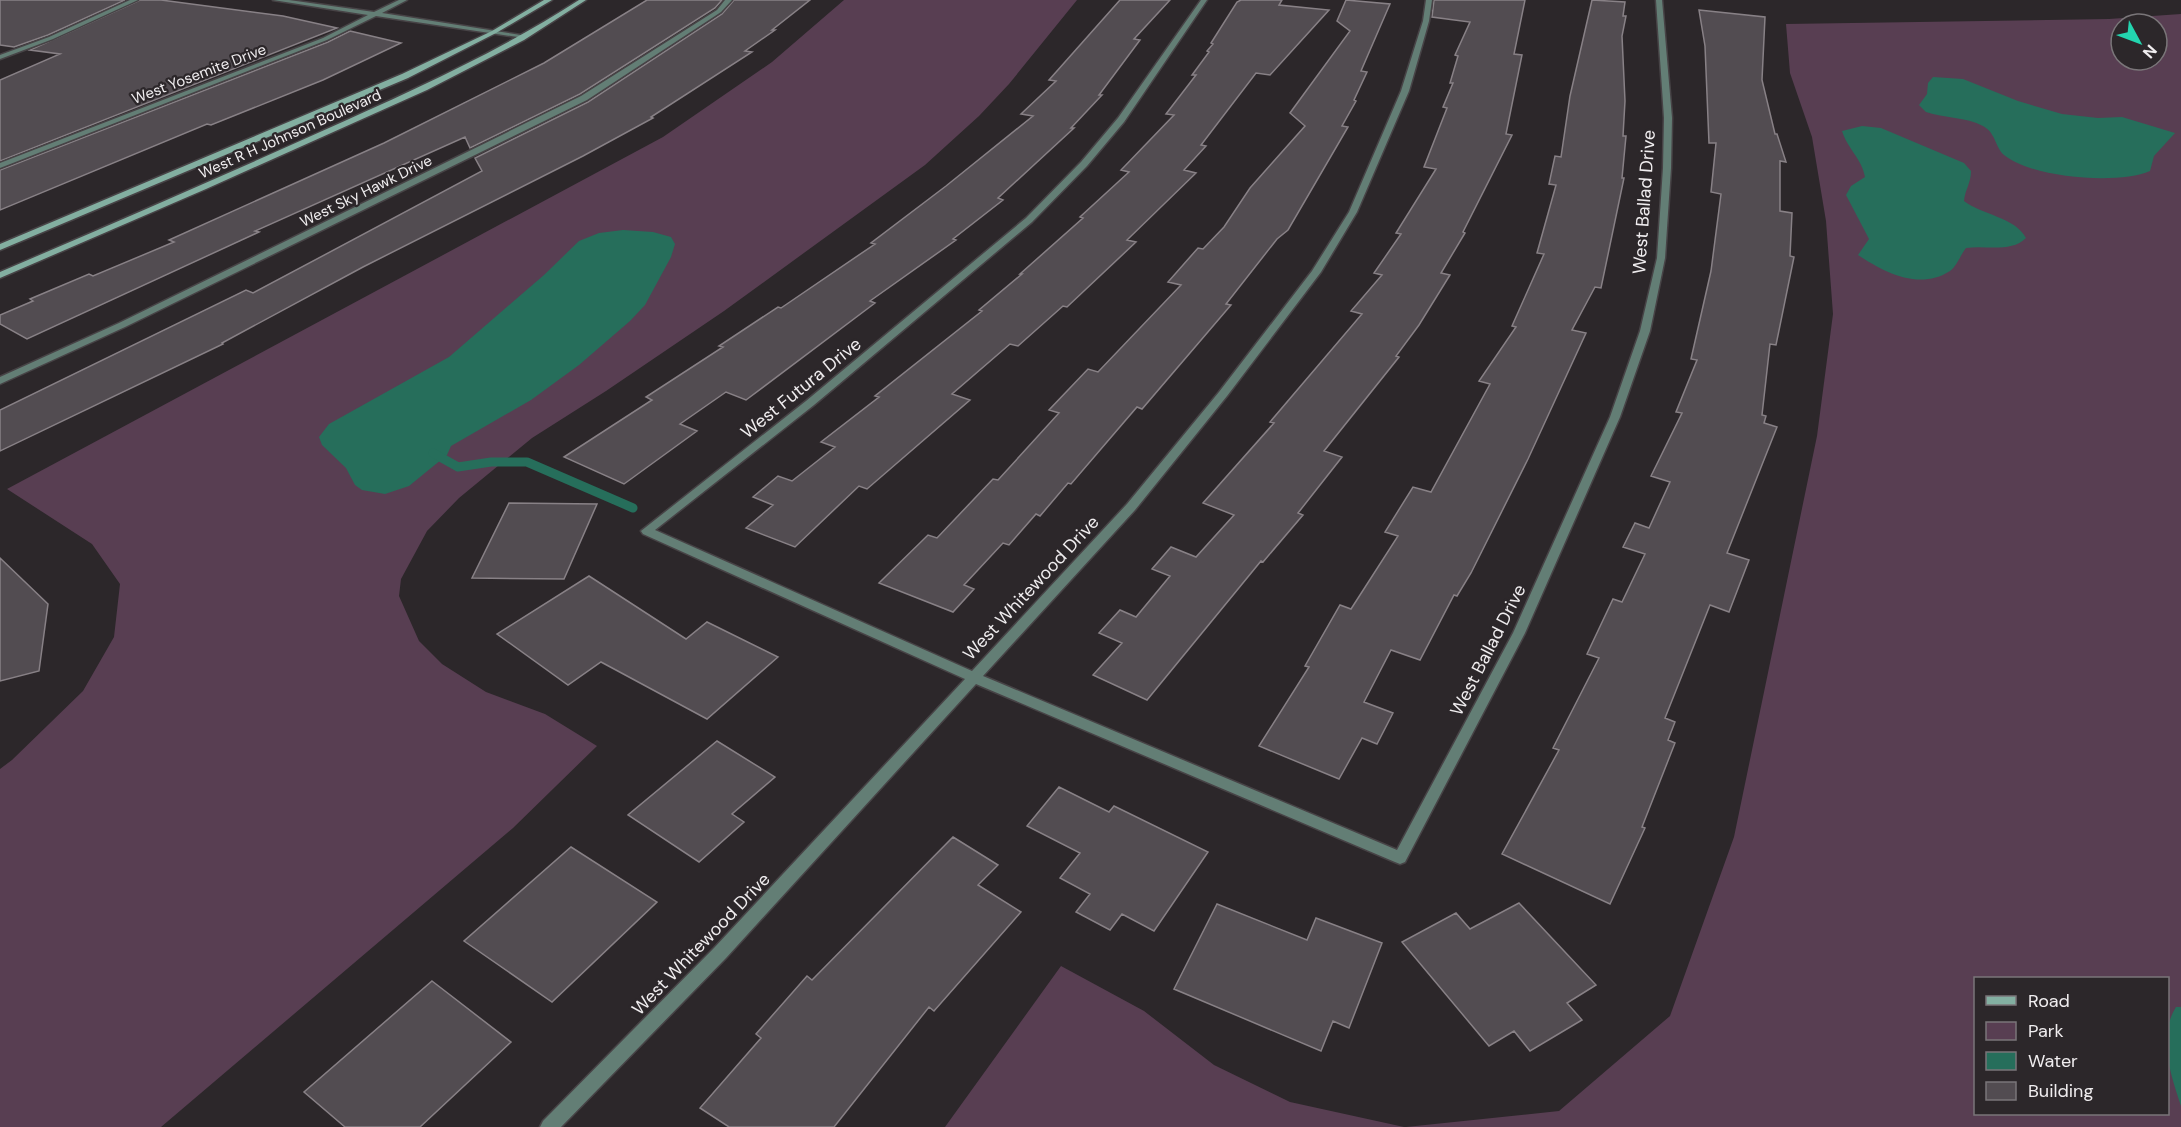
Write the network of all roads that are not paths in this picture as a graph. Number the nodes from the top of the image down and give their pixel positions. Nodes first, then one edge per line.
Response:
1 (135, 0) edge
2 (276, 0) edge
3 (404, 0) edge
4 (549, 0) edge
5 (583, 0) edge
6 (729, 0) edge
7 (1204, 0) edge
8 (1429, 0) edge
9 (1659, 0) edge
10 (377, 14) junction
11 (494, 32) junction
12 (524, 36) junction
13 (0, 57) edge
14 (0, 166) edge
15 (0, 247) edge
16 (0, 275) edge
17 (0, 381) edge
18 (972, 676) junction
19 (549, 1127) edge

1 - 13 street
2 - 10 street
3 - 10 street, West Yosemite Drive
4 - 11 main road, West R H Johnson Boulevard
5 - 12 main road, West R H Johnson Boulevard
6 - 17 street, West Sky Hawk Drive
7 - 18 street, West Futura Drive
8 - 18 street, West Whitewood Drive
9 - 18 street, West Ballad Drive
10 - 11 street
10 - 14 street, West Yosemite Drive
11 - 12 street
11 - 15 main road, West R H Johnson Boulevard
12 - 16 main road, West R H Johnson Boulevard
18 - 19 street, West Whitewood Drive

